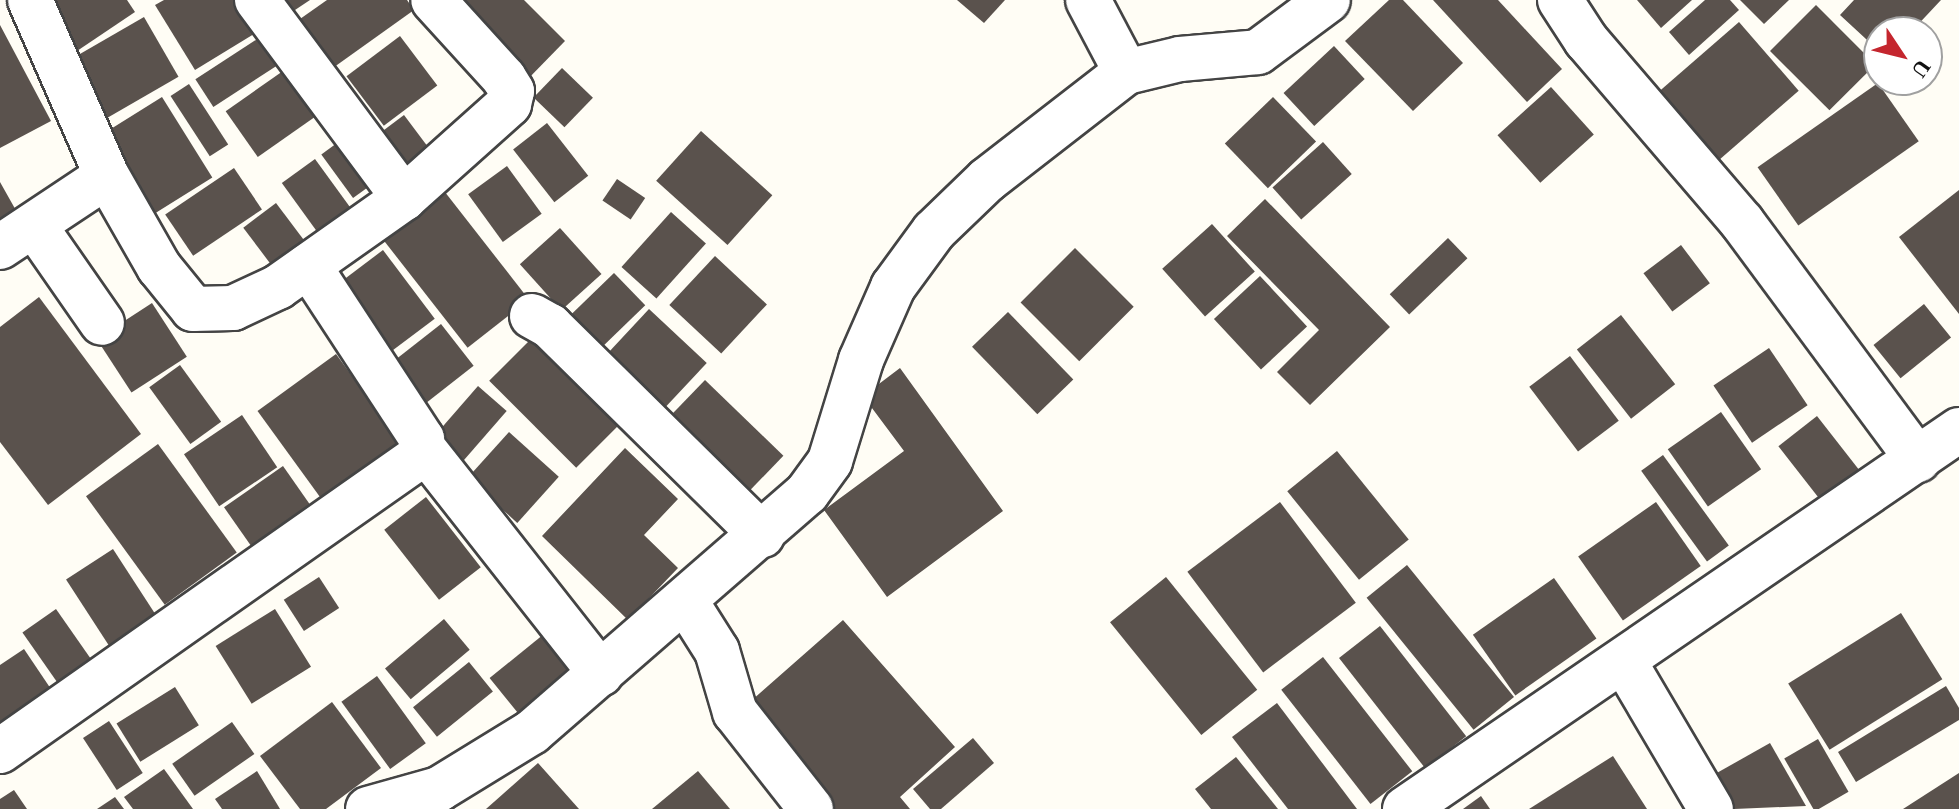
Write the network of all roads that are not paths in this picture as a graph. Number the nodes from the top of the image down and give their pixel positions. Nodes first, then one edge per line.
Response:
1 (30, 0) edge
2 (257, 0) edge
3 (433, 0) edge
4 (1088, 0) edge
5 (1328, 0) edge
6 (1560, 0) edge
7 (1126, 72) junction
8 (107, 176) junction
9 (404, 198) junction
10 (17, 236) edge
11 (309, 266) junction
12 (532, 316) dead end
13 (102, 323) dead end
14 (1959, 430) edge
15 (424, 449) junction
16 (1918, 460) junction
17 (762, 535) junction
18 (686, 602) junction
19 (1625, 663) junction
20 (601, 674) junction
21 (0, 751) edge
22 (368, 809) edge
23 (811, 809) edge
24 (1405, 809) edge
25 (1711, 809) edge

1 - 8 street
2 - 9 street
3 - 9 street
4 - 7 street
5 - 7 street
6 - 16 street
7 - 17 street
8 - 10 street
8 - 11 street
9 - 11 street
10 - 13 street
11 - 15 street
12 - 17 street
14 - 16 street
15 - 20 street
15 - 21 street
16 - 19 street
17 - 18 street
18 - 20 street
18 - 23 street
19 - 24 street
19 - 25 street
20 - 22 street

